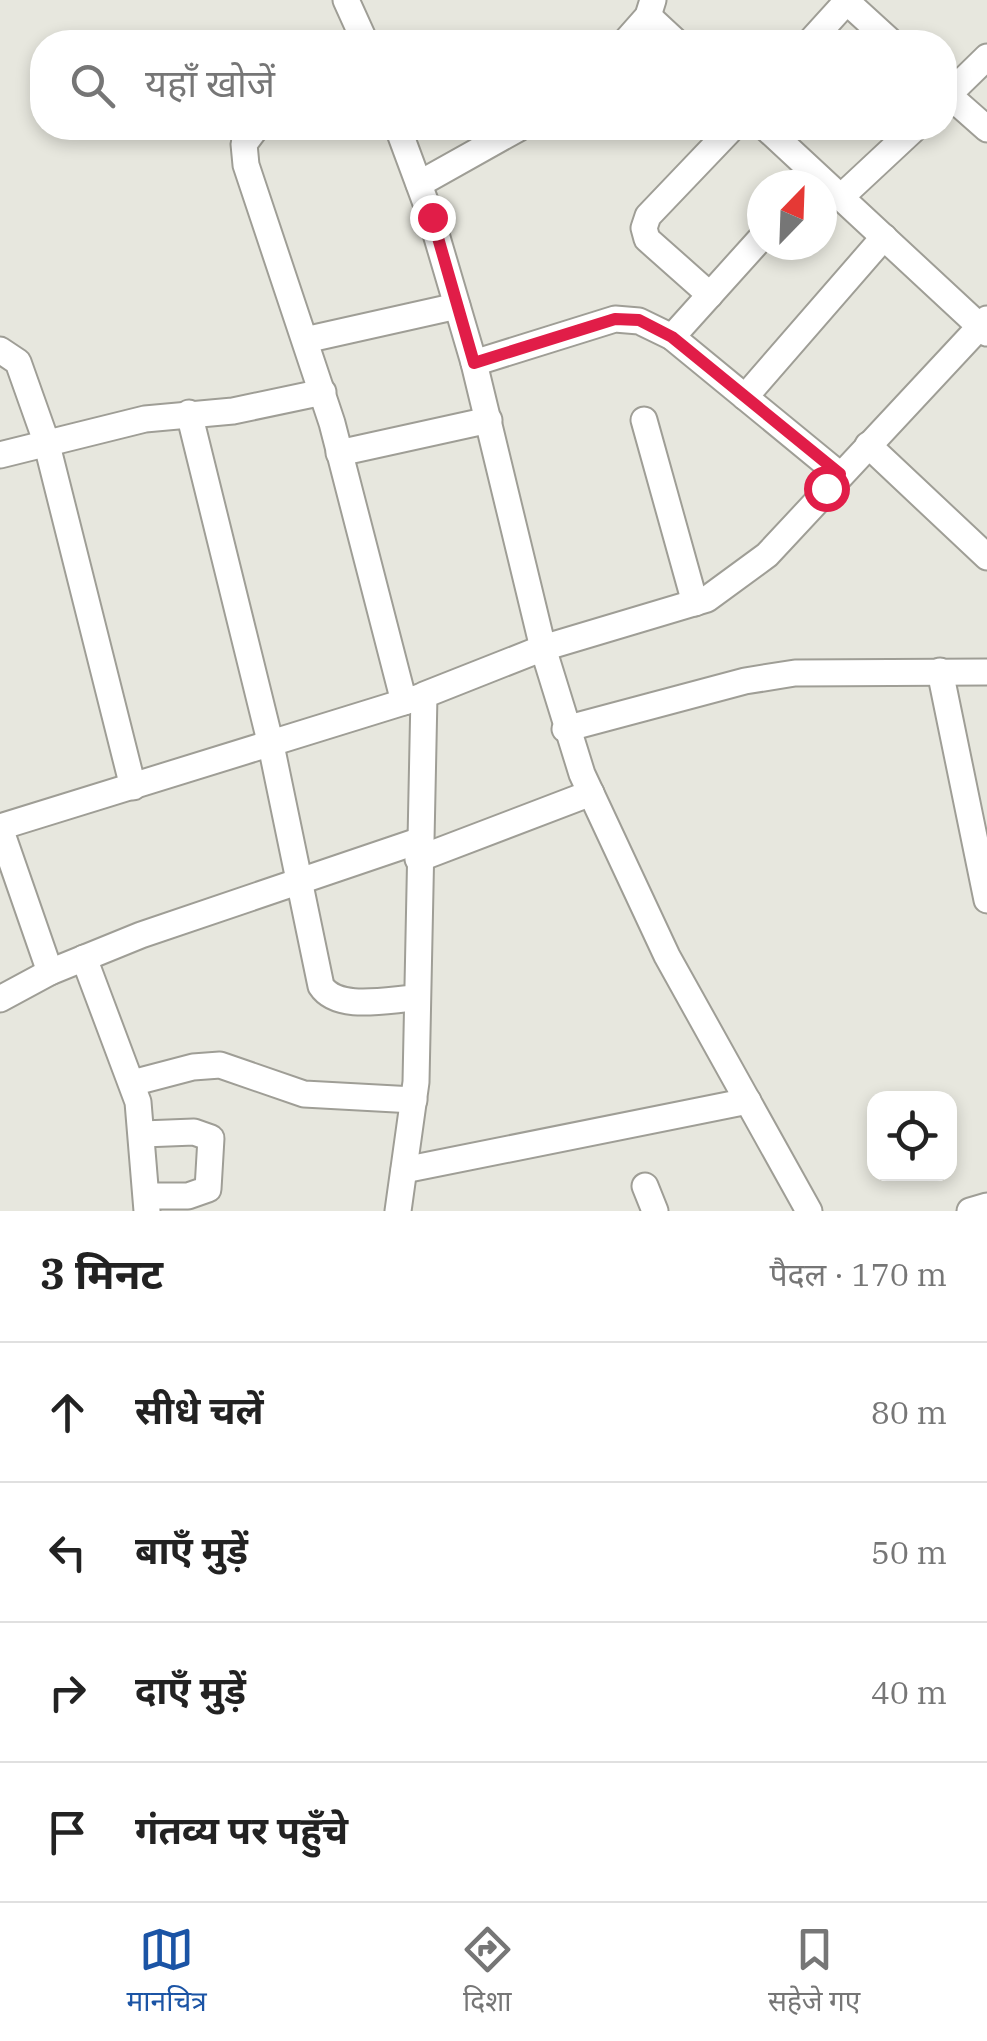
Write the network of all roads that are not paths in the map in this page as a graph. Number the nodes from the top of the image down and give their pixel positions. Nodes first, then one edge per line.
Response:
1 (346, 0) edge
2 (847, 0) edge
3 (651, 8) edge
4 (360, 30) edge
5 (634, 30) edge
6 (667, 30) edge
7 (821, 30) edge
8 (879, 30) edge
9 (987, 58) edge
10 (957, 85) edge
11 (957, 104) edge
12 (987, 129) edge
13 (247, 140) edge
14 (402, 140) edge
15 (498, 140) edge
16 (721, 140) edge
17 (777, 140) edge
18 (901, 140) edge
19 (804, 170) edge
20 (419, 184) junction
21 (837, 195) edge
22 (841, 197) junction
23 (884, 237) junction
24 (747, 254) edge
25 (710, 295) junction
26 (458, 306) junction
27 (985, 326) edge
28 (672, 337) junction
29 (305, 340) junction
30 (0, 350) edge
31 (474, 363) junction
32 (323, 392) junction
33 (745, 397) junction
34 (189, 413) junction
35 (489, 420) junction
36 (644, 420) dead end
37 (46, 442) junction
38 (868, 444) junction
39 (339, 452) junction
40 (0, 455) edge
41 (840, 474) junction
42 (987, 556) edge
43 (695, 603) junction
44 (543, 648) junction
45 (940, 671) junction
46 (987, 672) edge
47 (414, 698) junction
48 (565, 729) junction
49 (271, 745) junction
50 (133, 787) junction
51 (591, 793) junction
52 (0, 828) edge
53 (418, 850) junction
54 (301, 878) junction
55 (987, 900) edge
56 (84, 958) junction
57 (50, 972) junction
58 (417, 998) junction
59 (0, 999) edge
60 (132, 1084) junction
61 (414, 1100) junction
62 (748, 1100) junction
63 (143, 1134) junction
64 (404, 1170) junction
65 (646, 1186) dead end
66 (147, 1203) edge
67 (987, 1206) edge
68 (806, 1210) edge
69 (398, 1211) edge
70 (655, 1211) edge
71 (970, 1211) edge

1 - 4 street
2 - 7 street
2 - 8 street
3 - 5 street
3 - 6 street
9 - 10 street
11 - 12 street
13 - 29 street
14 - 20 street
15 - 20 street
16 - 25 street
17 - 19 street
18 - 22 street
20 - 26 street
21 - 22 street
22 - 23 street
23 - 27 street
23 - 33 street
24 - 25 street
25 - 28 street
26 - 29 street
26 - 31 street
27 - 38 street
28 - 31 street
28 - 33 street
29 - 32 street
30 - 37 street
31 - 35 street
32 - 34 street
32 - 39 street
33 - 41 street
34 - 37 street
34 - 49 street
35 - 39 street
35 - 44 street
36 - 43 street
37 - 40 street
37 - 50 street
38 - 41 street
38 - 42 street
39 - 47 street
41 - 43 street
43 - 44 street
44 - 47 street
44 - 48 street
45 - 46 street
45 - 48 street
45 - 55 street
47 - 49 street
47 - 53 street
48 - 51 street
49 - 50 street
49 - 54 street
50 - 52 street
51 - 53 street
51 - 62 street
52 - 57 street
53 - 54 street
53 - 58 street
54 - 56 street
54 - 58 street
56 - 57 street
56 - 60 street
57 - 59 street
58 - 61 street
60 - 61 street
60 - 63 street
61 - 64 street
62 - 64 street
62 - 68 street
63 - 66 street
63 - 66 street
64 - 69 street
65 - 70 street
67 - 71 street

